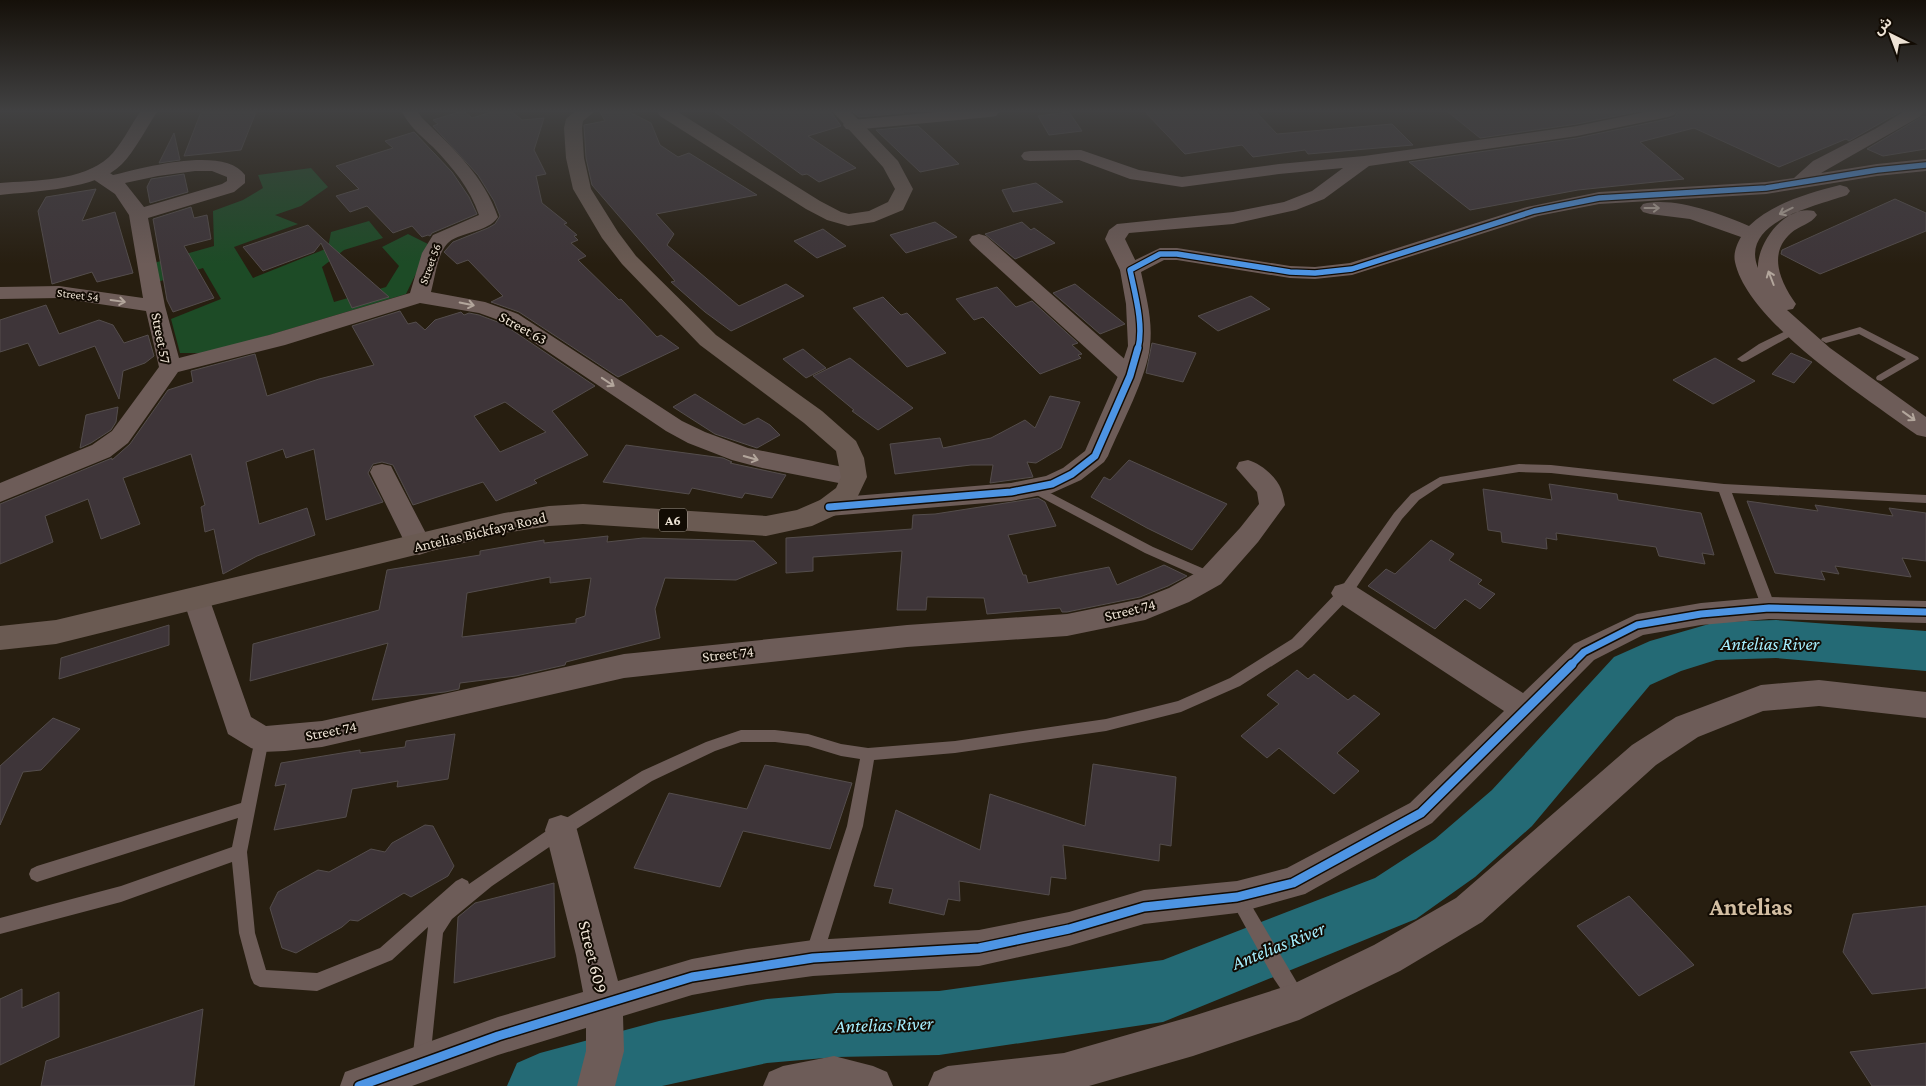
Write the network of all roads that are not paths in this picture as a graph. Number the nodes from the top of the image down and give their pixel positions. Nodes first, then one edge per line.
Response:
1 (114, 163) edge
2 (457, 163) edge
3 (577, 163) edge
4 (746, 163) edge
5 (890, 163) edge
6 (1102, 163) edge
7 (1346, 163) edge
8 (1362, 163) edge
9 (1824, 163) edge
10 (1916, 167) edge
11 (104, 177) junction
12 (1798, 184) junction
13 (0, 189) edge
14 (1825, 197) junction
15 (1534, 212) junction
16 (138, 215) junction
17 (1752, 234) junction
18 (979, 240) dead end
19 (1130, 270) junction
20 (0, 293) edge
21 (419, 297) junction
22 (155, 306) junction
23 (1794, 330) junction
24 (1826, 340) junction
25 (1742, 359) dead end
26 (170, 367) junction
27 (1130, 376) junction
28 (1881, 378) junction
29 (1926, 410) edge
30 (1926, 429) edge
31 (1248, 468) dead end
32 (382, 472) dead end
33 (854, 477) junction
34 (1724, 488) junction
35 (1035, 489) junction
36 (0, 492) edge
37 (1926, 499) edge
38 (829, 507) junction
39 (419, 545) junction
40 (1211, 577) junction
41 (1346, 593) junction
42 (197, 600) junction
43 (1926, 612) edge
44 (1772, 615) junction
45 (0, 638) edge
46 (1926, 705) edge
47 (1526, 710) junction
48 (262, 739) junction
49 (868, 754) junction
50 (248, 808) junction
51 (562, 830) junction
52 (239, 852) junction
53 (37, 874) dead end
54 (462, 886) dead end
55 (1241, 904) junction
56 (0, 926) edge
57 (813, 958) junction
58 (1290, 987) junction
59 (604, 1003) junction
60 (421, 1064) junction
61 (359, 1086) edge
62 (596, 1086) edge
63 (783, 1086) edge
64 (873, 1086) edge
65 (948, 1086) edge

1 - 11 street
2 - 21 street, Street 56
3 - 33 highway
4 - 5 highway
6 - 7 street
8 - 19 street
9 - 12 street
10 - 12 street
10 - 14 street
11 - 13 street
11 - 16 street, Street 57
11 - 16 street
12 - 15 street
14 -> 17 street
24 -> 14 street
15 -> 17 street
15 - 19 street
16 - 22 street, Street 57
17 - 23 street
18 - 27 street
19 - 27 street
20 -> 22 street, Street 54
21 - 26 street, Street 63
21 -> 33 street, Street 63
22 - 26 street, Street 57
23 - 25 lane
23 -> 30 street
24 - 28 street
24 - 28 lane
26 - 36 street, Street 57
27 - 35 street
28 - 29 street
31 - 40 street, Street 74
32 - 39 street
33 - 38 highway, Antelias Bickfaya Road / A6
34 - 37 lane
34 - 41 lane
34 - 44 lane
35 - 38 street
35 - 40 lane
38 - 39 highway, Antelias Bickfaya Road / A6
39 - 42 highway, Antelias Bickfaya Road / A6
40 - 48 street, Street 74
41 - 47 street
41 - 49 lane
42 - 45 highway, Antelias Bickfaya Road / A6
42 - 48 street
43 - 44 street
44 - 47 street
46 - 58 street
47 - 55 street
48 - 50 lane
49 - 51 lane
49 - 57 lane
50 - 52 lane
50 - 53 lane
51 - 59 street, Street 609
51 - 60 lane
52 - 54 lane
52 - 56 lane
55 - 57 street
55 - 58 lane
57 - 59 street
58 - 65 street
59 - 60 street
59 - 62 street, Street 609
60 - 61 street
63 - 64 street

